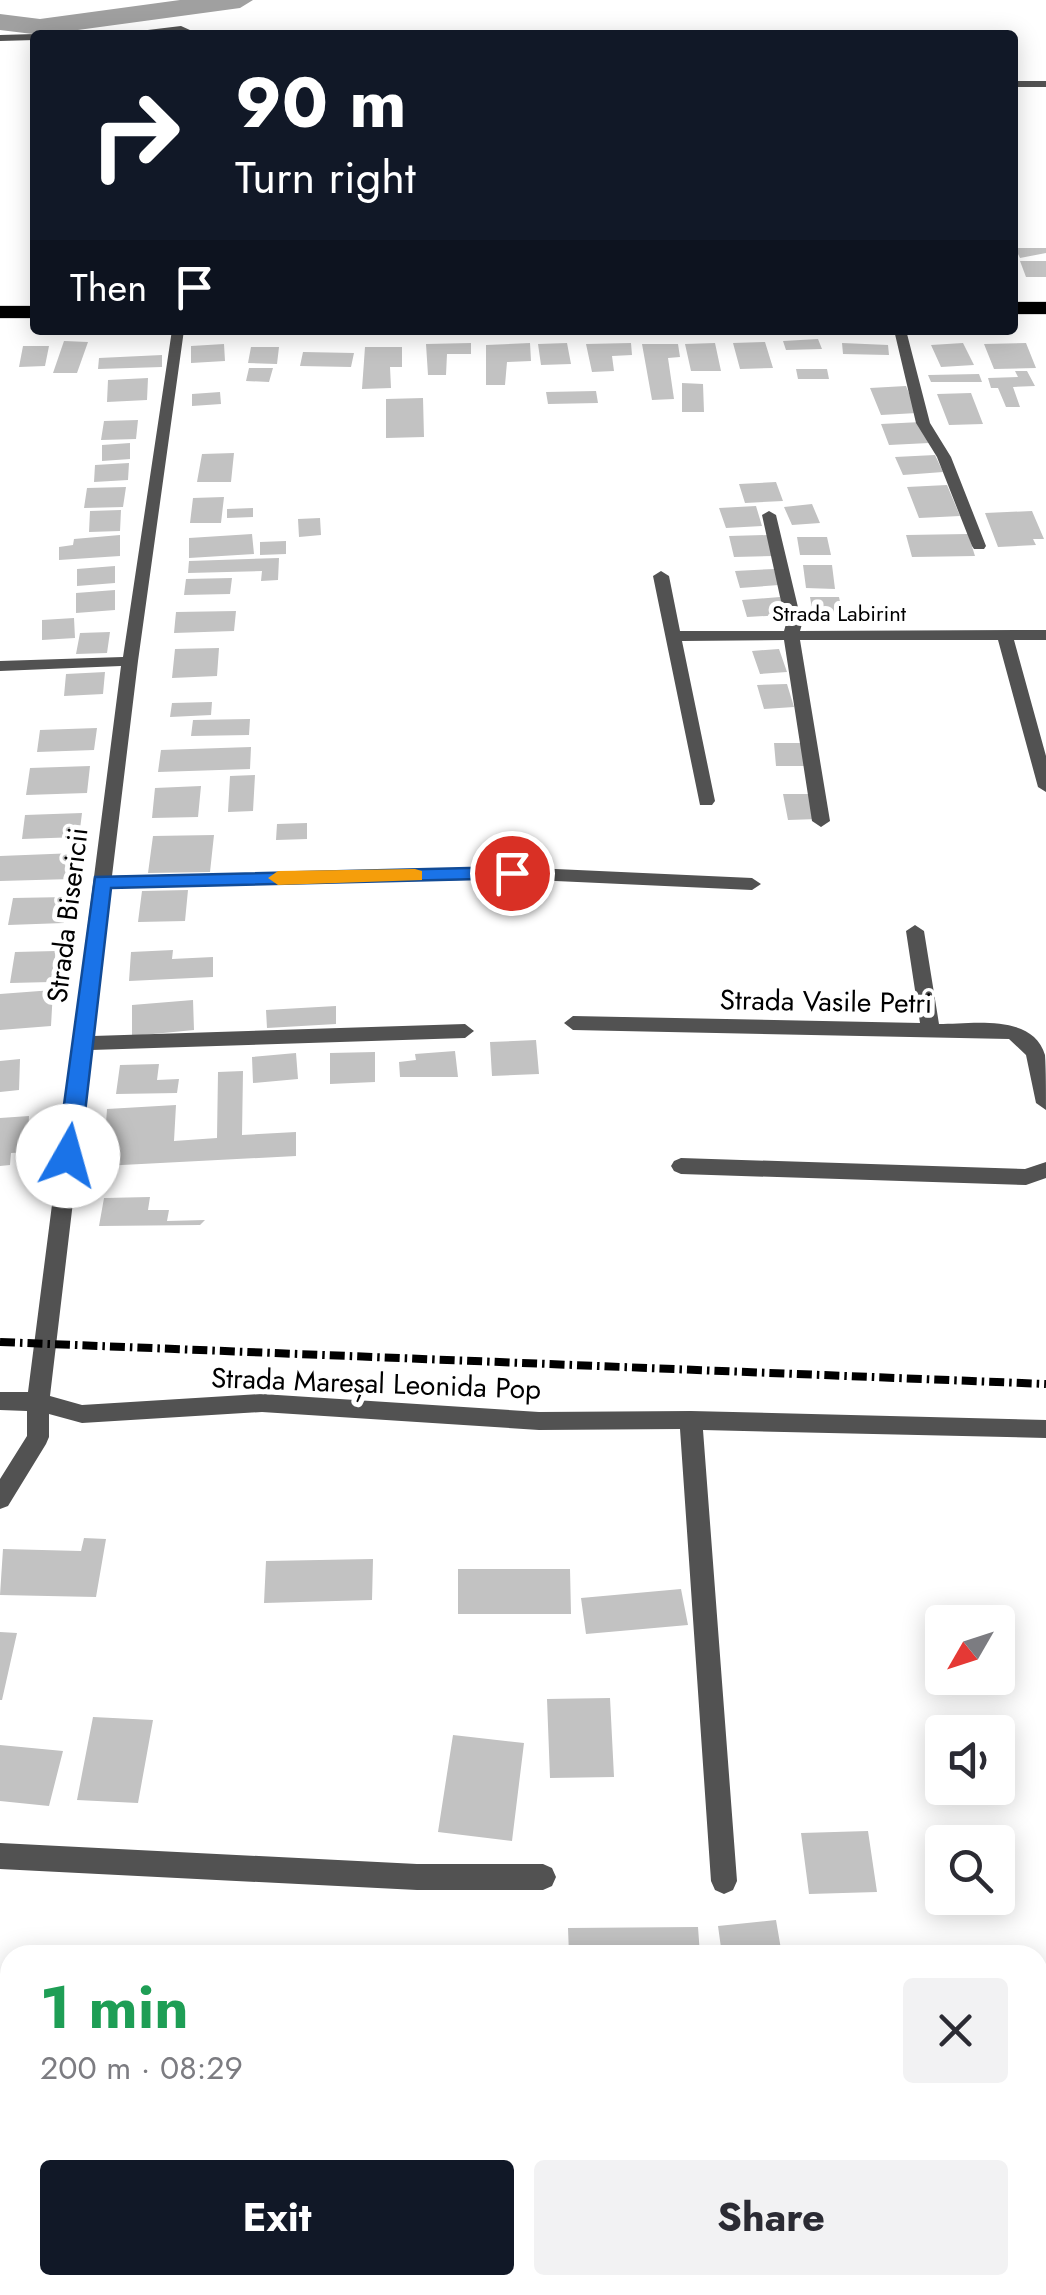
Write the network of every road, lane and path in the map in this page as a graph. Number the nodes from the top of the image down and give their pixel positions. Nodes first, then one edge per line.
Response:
1 (30, 37) edge
2 (0, 38) edge
3 (1018, 84) edge
4 (1046, 84) edge
5 (1018, 308) edge
6 (1046, 308) edge
7 (0, 312) edge
8 (30, 312) edge
9 (177, 335) edge
10 (901, 335) edge
11 (770, 515) dead end
12 (980, 546) dead end
13 (661, 576) dead end
14 (1004, 634) junction
15 (1046, 635) edge
16 (674, 636) junction
17 (791, 636) junction
18 (130, 661) junction
19 (0, 666) edge
20 (1046, 787) edge
21 (706, 800) dead end
22 (821, 821) dead end
23 (102, 882) junction
24 (752, 884) dead end
25 (914, 931) dead end
26 (573, 1023) dead end
27 (930, 1030) junction
28 (465, 1031) dead end
29 (82, 1043) junction
30 (1045, 1091) edge
31 (680, 1166) dead end
32 (1046, 1170) edge
33 (0, 1401) edge
34 (38, 1402) junction
35 (691, 1420) junction
36 (1046, 1429) edge
37 (0, 1499) edge
38 (0, 1856) edge
39 (543, 1877) dead end
40 (724, 1881) dead end

1 - 2 street
3 - 4 street
5 - 6 highway
7 - 8 highway
9 - 18 street, Strada Bisericii
10 - 12 street
11 - 17 street
13 - 16 street
14 - 15 street, Strada Labirint
14 - 17 street, Strada Labirint
14 - 20 street
16 - 17 street, Strada Labirint
16 - 21 street
17 - 22 street
18 - 19 street
18 - 23 street, Strada Bisericii
23 - 24 street
23 - 29 street, Strada Bisericii
25 - 27 street
26 - 27 street, Strada Vasile Petri
27 - 30 street, Strada Vasile Petri
28 - 29 street
29 - 34 street, Strada Bisericii
31 - 32 street
33 - 34 street, Strada Mareșal Leonida Pop
34 - 35 street, Strada Mareșal Leonida Pop
34 - 37 street, Strada Bisericii
35 - 36 street, Strada Mareșal Leonida Pop
35 - 40 street
38 - 39 street

